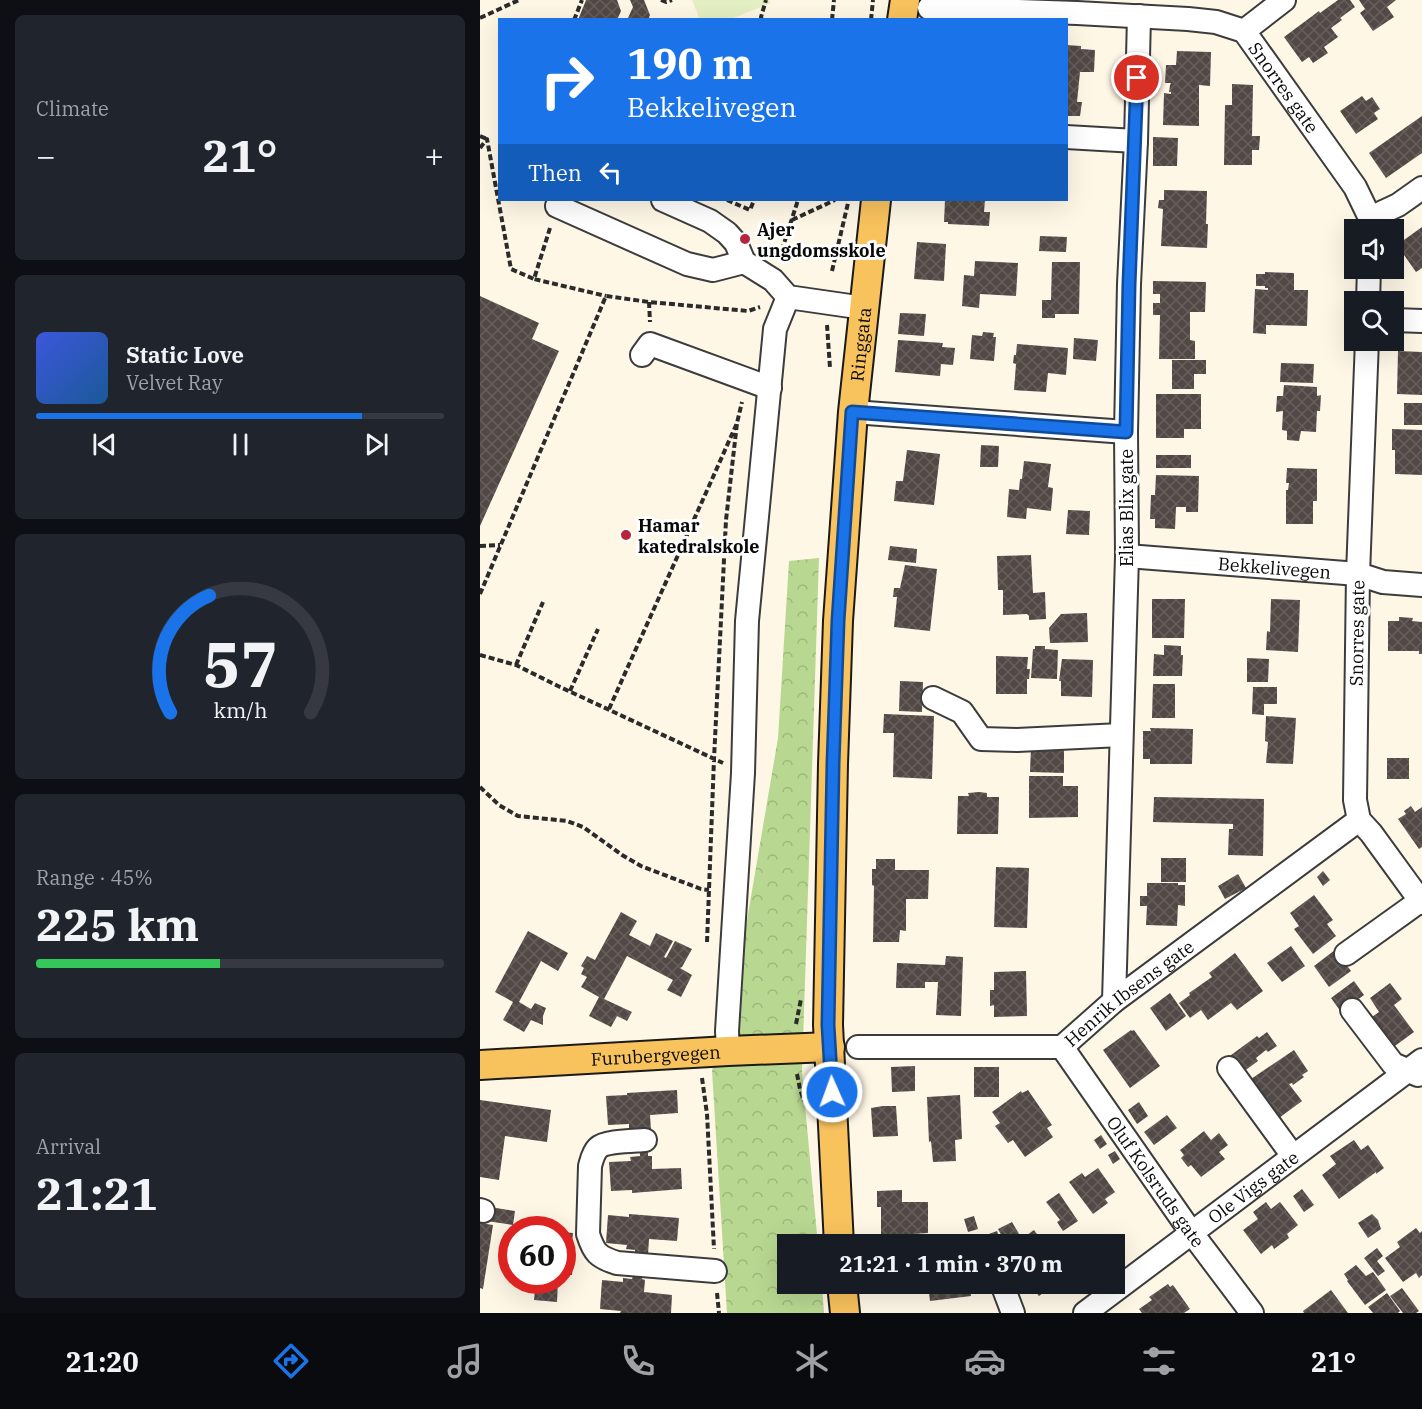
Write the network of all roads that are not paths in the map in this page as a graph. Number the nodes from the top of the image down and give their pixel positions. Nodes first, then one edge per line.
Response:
1 (1284, 0) edge
2 (917, 4) edge
3 (1077, 7) edge
4 (1139, 16) junction
5 (904, 18) edge
6 (1244, 31) junction
7 (1068, 137) edge
8 (1136, 141) junction
9 (1422, 188) edge
10 (665, 201) edge
11 (876, 201) edge
12 (557, 207) road end
13 (1368, 219) edge
14 (1377, 219) edge
15 (744, 262) junction
16 (788, 297) junction
17 (864, 308) junction
18 (1404, 320) edge
19 (1422, 321) edge
20 (1367, 351) edge
21 (642, 355) dead end
22 (770, 388) junction
23 (852, 412) junction
24 (1126, 432) junction
25 (1127, 556) junction
26 (1358, 574) junction
27 (1422, 585) edge
28 (933, 698) dead end
29 (1121, 735) junction
30 (1359, 820) junction
31 (1421, 902) edge
32 (1346, 954) dead end
33 (1114, 1001) junction
34 (1352, 1010) dead end
35 (844, 1047) junction
36 (1062, 1047) junction
37 (715, 1052) junction
38 (480, 1065) edge
39 (1229, 1068) dead end
40 (1417, 1069) edge
41 (645, 1140) dead end
42 (1293, 1156) junction
43 (1191, 1232) junction
44 (838, 1234) edge
45 (715, 1271) road end
46 (843, 1294) edge
47 (1006, 1294) edge
48 (844, 1313) edge
49 (1013, 1313) edge
50 (1084, 1313) edge
51 (1252, 1313) edge

1 - 6 street
2 - 3 street, Snorres gate
2 - 5 main road
3 - 4 street, Snorres gate
4 - 6 street, Snorres gate
4 - 8 street, Elias Blix gate
6 - 13 street, Snorres gate
7 - 8 street
8 - 24 street, Elias Blix gate
9 - 14 street
10 - 15 street
11 - 17 main road, Ringgata
12 - 15 street
15 - 16 street
16 - 17 street
16 - 22 street
17 - 23 main road, Ringgata
18 - 19 street
20 - 26 street, Snorres gate
21 - 22 street
22 - 37 street
23 - 24 street
23 - 35 main road, Ringgata
24 - 25 street, Elias Blix gate
25 - 26 street, Bekkelivegen
25 - 29 street, Elias Blix gate
26 - 27 street, Bekkelivegen
26 - 30 street, Snorres gate
28 - 29 street
29 - 33 street, Elias Blix gate
30 - 31 street
30 - 33 street, Henrik Ibsens gate
31 - 32 street
33 - 36 street, Henrik Ibsens gate
34 - 40 street
35 - 36 street, Henrik Ibsens gate
35 - 37 main road, Furubergvegen
35 - 44 main road, Ringgata
36 - 43 street, Oluf Kolsruds gate
37 - 38 main road, Furubergvegen
39 - 42 street
40 - 42 street, Ole Vigs gate
41 - 45 street
42 - 43 street, Ole Vigs gate
43 - 50 street, Ole Vigs gate
43 - 51 street, Oluf Kolsruds gate
46 - 48 main road
47 - 49 street

